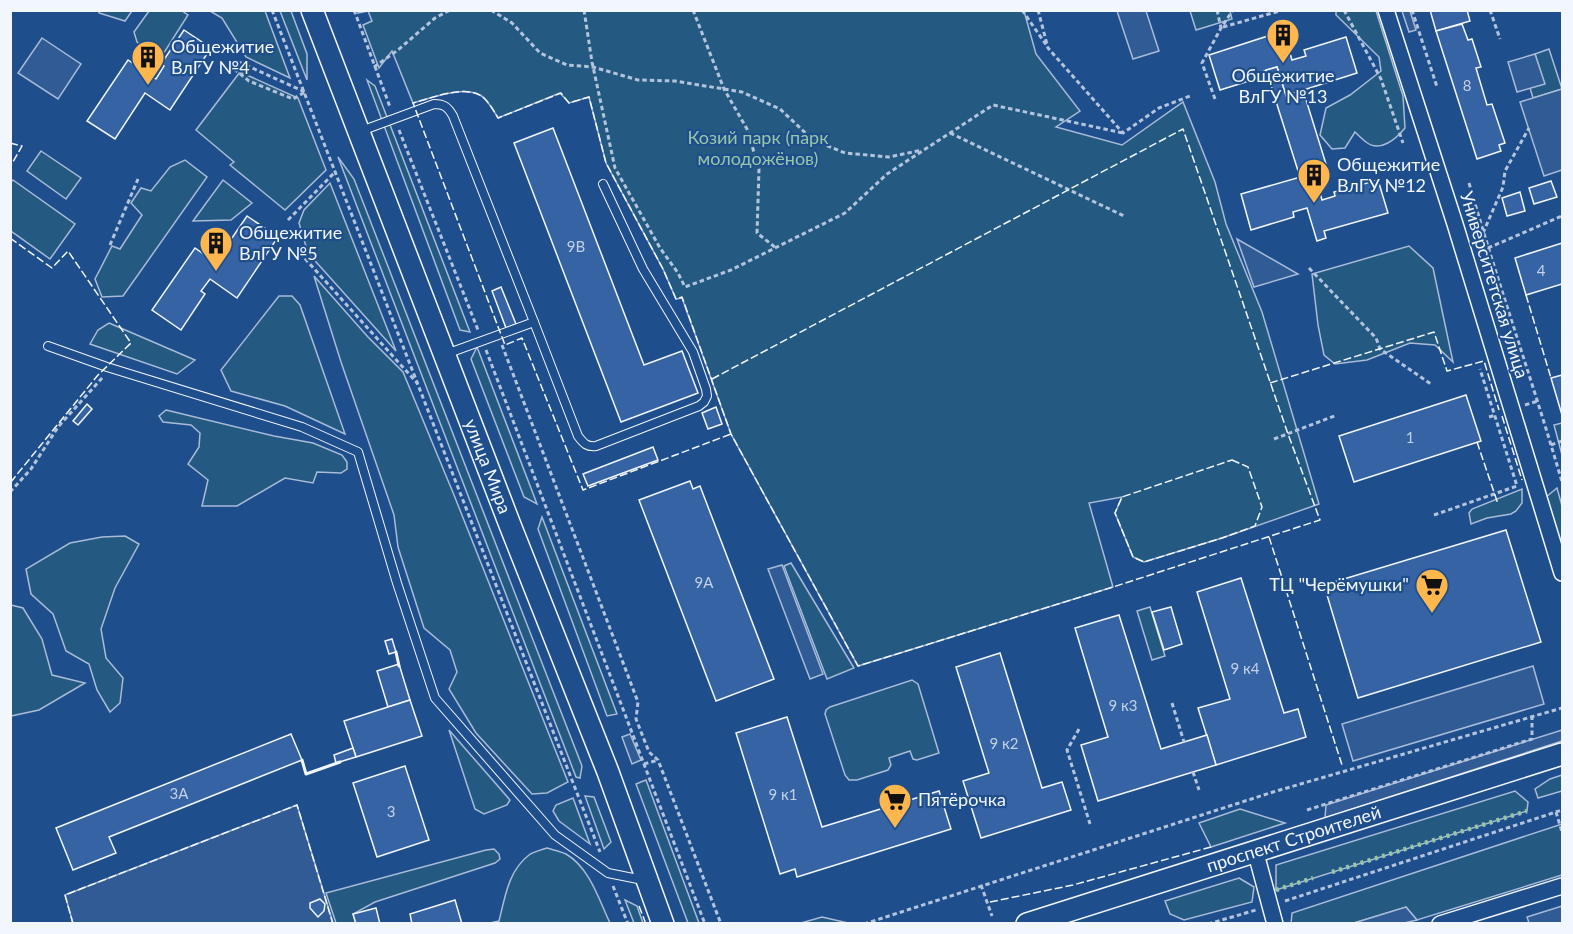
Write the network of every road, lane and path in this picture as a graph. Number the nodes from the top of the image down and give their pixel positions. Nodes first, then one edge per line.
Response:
1 (272, 10) edge
2 (312, 10) edge
3 (354, 10) edge
4 (450, 10) edge
5 (491, 10) edge
6 (584, 10) edge
7 (693, 10) edge
8 (1022, 10) edge
9 (1038, 10) edge
10 (1217, 10) edge
11 (1233, 10) edge
12 (1283, 10) edge
13 (1344, 10) edge
14 (1386, 10) edge
15 (1412, 10) edge
16 (1490, 10) edge
17 (1221, 28) junction
18 (1500, 39) dead end
19 (1048, 48) junction
20 (239, 62) dead end
21 (374, 67) junction
22 (593, 67) junction
23 (234, 69) dead end
24 (1437, 87) dead end
25 (724, 89) junction
26 (305, 92) junction
27 (1190, 96) dead end
28 (1215, 99) dead end
29 (395, 118) junction
30 (1529, 128) dead end
31 (359, 132) junction
32 (950, 133) junction
33 (1123, 133) junction
34 (1403, 143) dead end
35 (925, 150) junction
36 (336, 171) junction
37 (138, 179) dead end
38 (1469, 183) dead end
39 (603, 184) dead end
40 (1124, 216) dead end
41 (1563, 216) edge
42 (288, 220) dead end
43 (1483, 233) junction
44 (110, 246) dead end
45 (776, 248) junction
46 (1488, 248) junction
47 (300, 253) dead end
48 (1309, 268) dead end
49 (534, 322) junction
50 (498, 335) junction
51 (483, 340) junction
52 (48, 346) dead end
53 (445, 354) junction
54 (111, 368) junction
55 (1480, 369) dead end
56 (1431, 384) dead end
57 (419, 386) junction
58 (1337, 415) dead end
59 (1274, 439) dead end
60 (1563, 441) edge
61 (1551, 445) junction
62 (1563, 482) edge
63 (10, 492) edge
64 (1434, 516) dead end
65 (1563, 573) edge
66 (1172, 703) dead end
67 (1563, 708) edge
68 (1532, 717) junction
69 (1079, 729) dead end
70 (1184, 742) dead end
71 (1563, 754) edge
72 (658, 760) junction
73 (644, 764) junction
74 (1193, 772) dead end
75 (1199, 790) dead end
76 (1307, 810) dead end
77 (1563, 810) edge
78 (1556, 812) junction
79 (1090, 824) dead end
80 (1563, 832) edge
81 (1255, 850) junction
82 (608, 873) junction
83 (648, 881) junction
84 (981, 885) junction
85 (1563, 886) edge
86 (1270, 906) junction
87 (992, 916) dead end
88 (628, 924) edge
89 (663, 924) edge
90 (705, 924) edge
91 (721, 924) edge
92 (864, 924) edge
93 (1027, 924) edge
94 (1208, 924) edge
95 (1275, 924) edge
96 (1440, 924) edge

1 - 26 path
2 - 31 main road, улица Мира
3 - 21 path
4 - 21 path
5 - 22 path
6 - 22 path
7 - 25 path
8 - 19 path
9 - 19 path
10 - 17 path
11 - 17 path
12 - 17 path
13 - 34 path
14 - 65 street, Университетская улица
15 - 24 path
16 - 18 path
17 - 28 path
19 - 33 path
20 - 26 path
21 - 29 path
22 - 25 path
22 - 45 path
23 - 26 path
25 - 35 path
25 - 45 path
26 - 36 path
27 - 33 path
29 - 31 lane
29 - 49 lane
29 - 51 path
30 - 43 path
31 - 53 main road, улица Мира
32 - 33 path
32 - 35 path
32 - 40 path
35 - 45 path
36 - 42 path
36 - 57 path
37 - 44 path
38 - 43 path
39 - 49 lane
41 - 46 path
43 - 46 path
46 - 61 path
47 - 57 path
48 - 56 path
49 - 50 lane
50 - 51 lane
50 - 72 path
51 - 53 lane
51 - 73 path
52 - 54 lane
53 - 83 main road, улица Мира
54 - 63 path
54 - 82 lane
55 - 64 path
57 - 82 path
58 - 59 path
60 - 61 path
61 - 62 path
66 - 70 path
67 - 68 path
68 - 76 path
68 - 84 path
69 - 79 path
71 - 81 main road, проспект Строителей
72 - 73 path
72 - 91 path
73 - 90 path
74 - 75 path
77 - 78 path
78 - 80 path
78 - 86 path
81 - 86 street
81 - 93 main road, проспект Строителей
82 - 83 lane
82 - 88 path
83 - 89 main road, улица Мира
84 - 87 path
84 - 92 path
85 - 96 street
86 - 94 path
86 - 95 street

